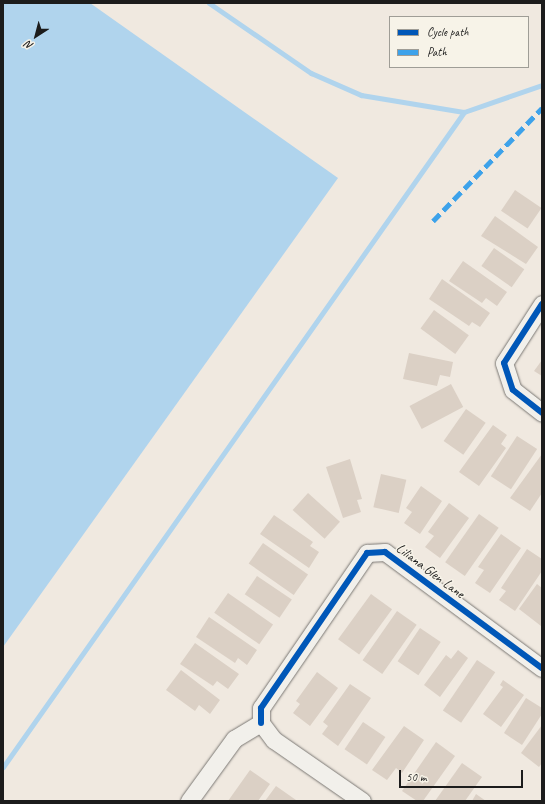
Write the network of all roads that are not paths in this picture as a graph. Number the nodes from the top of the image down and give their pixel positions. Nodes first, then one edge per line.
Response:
1 (542, 304) edge
2 (542, 413) edge
3 (542, 668) edge
4 (261, 723) junction
5 (189, 801) edge
6 (362, 801) edge

1 - 2 street
3 - 4 street, Liliana Glen Lane
4 - 5 street
4 - 6 street

